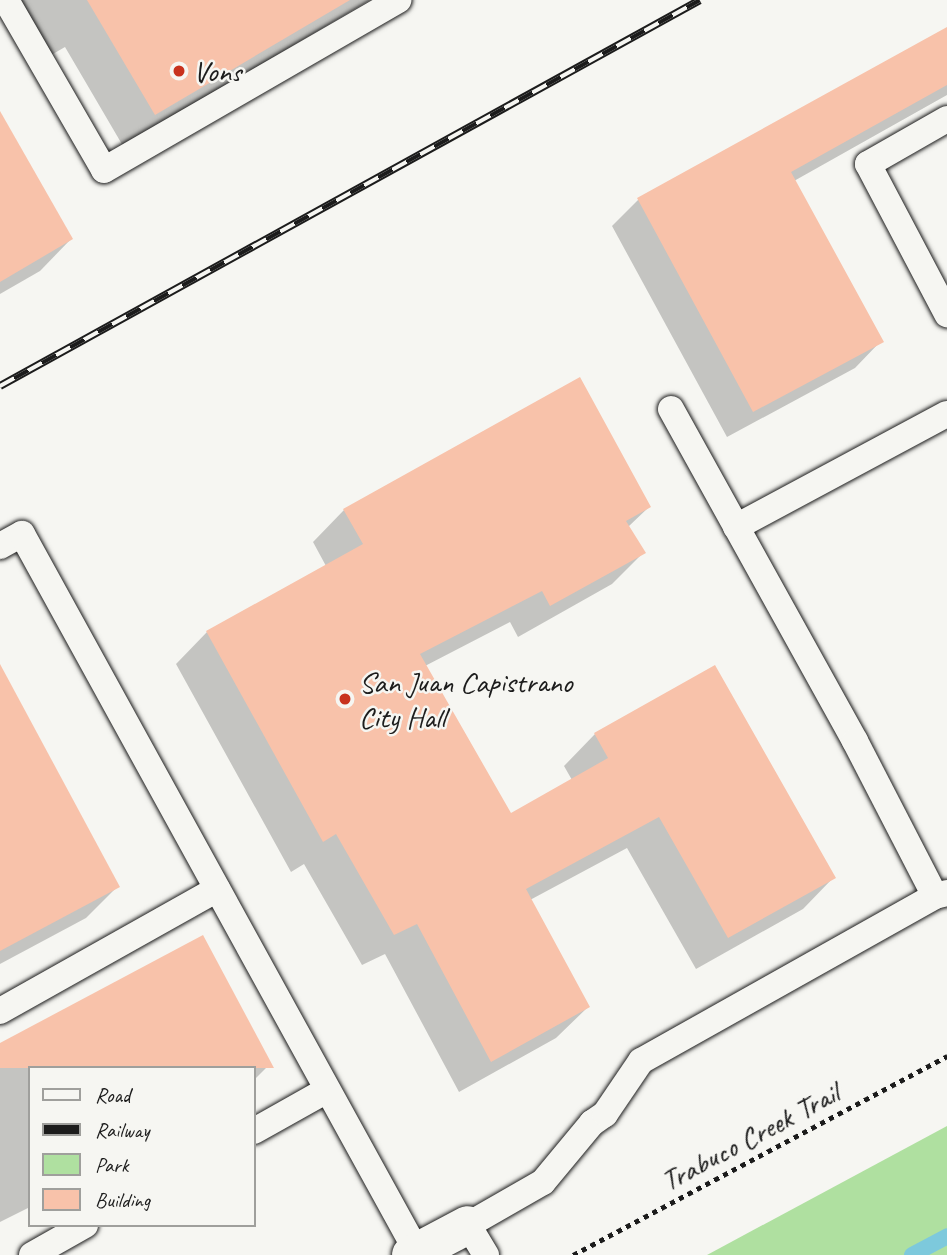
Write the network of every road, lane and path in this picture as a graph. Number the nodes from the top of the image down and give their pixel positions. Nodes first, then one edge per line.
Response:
1 (399, 0) edge
2 (7, 13) edge
3 (947, 119) edge
4 (947, 314) edge
5 (671, 409) dead end
6 (947, 414) edge
7 (736, 527) junction
8 (0, 546) edge
9 (217, 889) junction
10 (941, 895) edge
11 (0, 1011) edge
12 (947, 1056) edge
13 (327, 1090) junction
14 (256, 1130) edge
15 (81, 1227) edge
16 (477, 1240) edge
17 (414, 1254) edge
18 (32, 1255) edge
19 (573, 1255) edge

1 - 2 lane
3 - 4 lane
5 - 7 lane
6 - 7 lane
7 - 10 lane
8 - 9 lane
9 - 11 lane
9 - 13 lane
10 - 16 lane
12 - 19 path, Trabuco Creek Trail
13 - 14 lane
13 - 17 lane
15 - 18 lane
16 - 17 street

